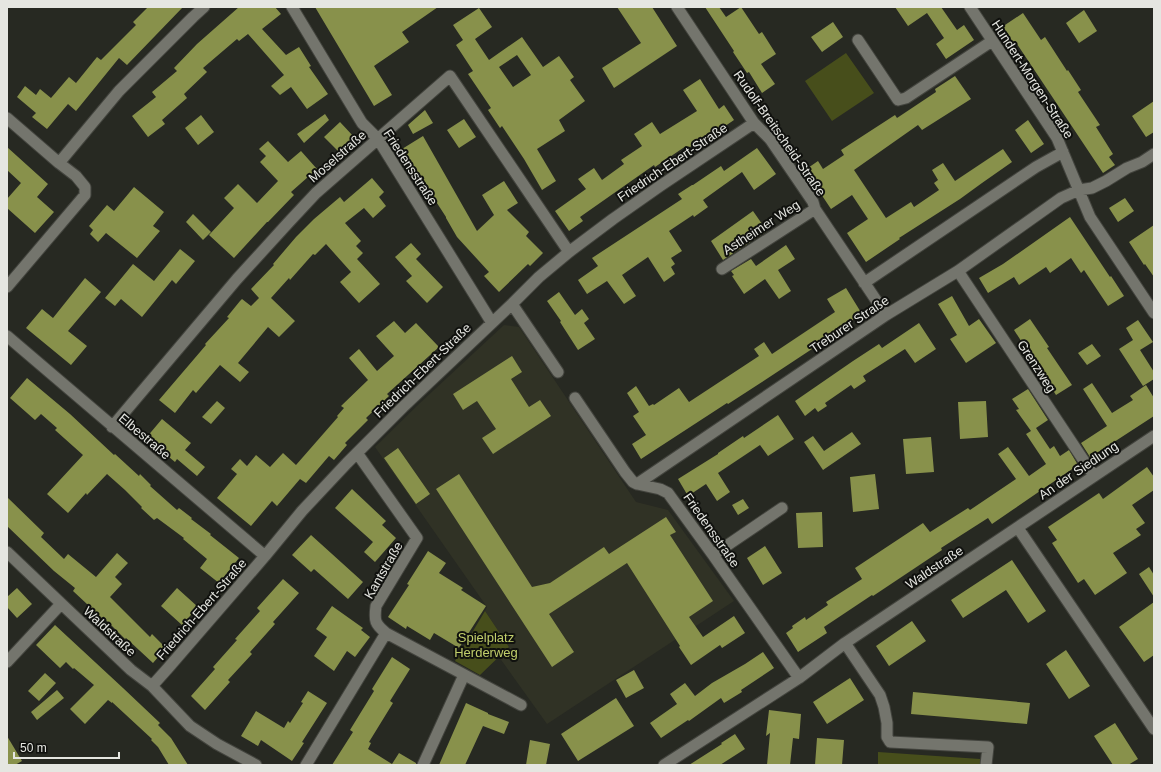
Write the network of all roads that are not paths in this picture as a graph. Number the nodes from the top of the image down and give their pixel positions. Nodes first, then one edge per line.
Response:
1 (204, 7) edge
2 (292, 7) edge
3 (677, 7) edge
4 (970, 7) edge
5 (858, 40) dead end
6 (992, 40) junction
7 (7, 118) edge
8 (754, 123) junction
9 (378, 139) junction
10 (1063, 152) junction
11 (1154, 154) edge
12 (59, 163) junction
13 (1079, 190) junction
14 (815, 209) junction
15 (569, 252) junction
16 (722, 269) dead end
17 (958, 271) junction
18 (864, 283) junction
19 (7, 287) edge
20 (512, 304) junction
21 (1154, 313) edge
22 (886, 316) junction
23 (492, 323) junction
24 (7, 336) edge
25 (558, 372) dead end
26 (575, 398) dead end
27 (112, 426) junction
28 (1154, 436) edge
29 (357, 453) junction
30 (1094, 476) junction
31 (637, 484) junction
32 (782, 508) dead end
33 (1018, 528) junction
34 (7, 552) edge
35 (713, 555) junction
36 (265, 556) junction
37 (61, 604) junction
38 (386, 633) junction
39 (845, 643) junction
40 (7, 662) edge
41 (464, 675) junction
42 (799, 678) junction
43 (152, 686) junction
44 (521, 705) dead end
45 (1154, 729) edge
46 (256, 765) edge
47 (306, 765) edge
48 (423, 765) edge
49 (664, 765) edge
50 (986, 765) edge

1 - 12 street
2 - 9 street, Friedensstraße
3 - 8 street, Rudolf-Breitscheid-Straße
4 - 6 street, Hundert-Morgen-Straße
5 - 6 street
6 - 10 street, Hundert-Morgen-Straße
7 - 12 street
8 - 14 street, Rudolf-Breitscheid-Straße
8 - 15 street, Friedrich-Ebert-Straße
9 - 15 street, Moselstraße
9 - 23 street, Friedensstraße
9 - 27 street, Moselstraße
10 - 13 street, Hundert-Morgen-Straße
10 - 18 street, Treburer Straße
11 - 13 street, Treburer Straße
12 - 19 street
13 - 17 street, Treburer Straße
13 - 21 street, Hundert-Morgen-Straße
14 - 16 street, Astheimer Weg
14 - 18 street, Rudolf-Breitscheid-Straße
15 - 20 street, Friedrich-Ebert-Straße
17 - 22 street, Treburer Straße
17 - 30 street, Grenzweg
18 - 22 street, Rudolf-Breitscheid-Straße
20 - 23 street, Friedrich-Ebert-Straße
20 - 25 street
22 - 31 street, Treburer Straße
23 - 29 street, Friedrich-Ebert-Straße
24 - 27 street, Elbestraße
26 - 31 street
27 - 36 street, Elbestraße
28 - 30 street, An der Siedlung
29 - 36 street, Friedrich-Ebert-Straße
29 - 38 street, Kantstraße
30 - 33 street, An der Siedlung
31 - 35 street, Friedensstraße
32 - 35 street
33 - 39 street, Waldstraße
33 - 45 street
34 - 37 street, Waldstraße
35 - 42 street, Friedensstraße
36 - 43 street, Friedrich-Ebert-Straße
37 - 40 street
37 - 43 street, Waldstraße
38 - 41 street
38 - 47 street
39 - 42 street, Waldstraße
39 - 50 street
41 - 44 street
41 - 48 street
42 - 49 street, Waldstraße
43 - 46 street, Waldstraße

